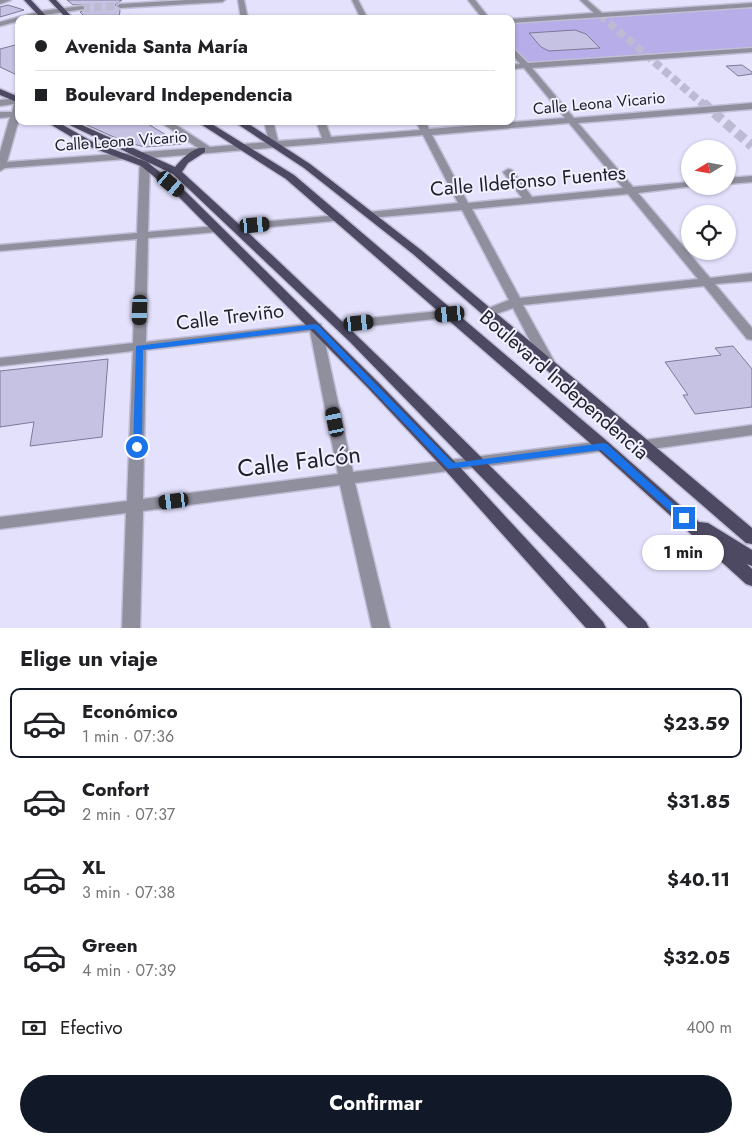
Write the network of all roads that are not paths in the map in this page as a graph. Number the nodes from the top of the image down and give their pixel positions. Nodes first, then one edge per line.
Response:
1 (8, 0) edge
2 (27, 0) edge
3 (52, 0) edge
4 (222, 0) edge
5 (241, 0) edge
6 (355, 0) edge
7 (471, 0) edge
8 (583, 0) edge
9 (696, 0) edge
10 (0, 2) edge
11 (752, 5) edge
12 (126, 6) tunnel mouth
13 (82, 8) tunnel mouth
14 (708, 8) junction
15 (62, 10) junction
16 (43, 15) edge
17 (47, 15) edge
18 (67, 15) edge
19 (244, 15) edge
20 (363, 15) edge
21 (484, 15) edge
22 (600, 15) junction
23 (15, 21) edge
24 (515, 21) edge
25 (0, 24) edge
26 (752, 50) edge
27 (515, 53) edge
28 (526, 66) junction
29 (515, 67) edge
30 (0, 92) edge
31 (2, 101) edge
32 (15, 103) edge
33 (15, 104) edge
34 (752, 106) edge
35 (15, 107) edge
36 (0, 115) edge
37 (15, 115) edge
38 (571, 120) junction
39 (56, 125) edge
40 (73, 125) edge
41 (169, 125) edge
42 (207, 125) edge
43 (243, 125) edge
44 (269, 125) edge
45 (321, 125) edge
46 (422, 125) edge
47 (511, 125) edge
48 (515, 125) edge
49 (426, 132) junction
50 (327, 140) junction
51 (274, 144) junction
52 (243, 147) junction
53 (205, 150) junction
54 (122, 157) junction
55 (144, 160) junction
56 (0, 166) edge
57 (177, 172) junction
58 (508, 172) dead end
59 (752, 179) edge
60 (736, 180) edge
61 (681, 185) edge
62 (630, 190) junction
63 (528, 199) junction
64 (464, 205) junction
65 (369, 215) junction
66 (339, 218) junction
67 (238, 227) junction
68 (216, 229) junction
69 (143, 236) junction
70 (0, 248) edge
71 (752, 276) edge
72 (706, 281) junction
73 (516, 302) junction
74 (488, 313) junction
75 (450, 314) junction
76 (341, 325) junction
77 (316, 327) junction
78 (752, 336) edge
79 (139, 348) junction
80 (0, 362) edge
81 (546, 362) junction
82 (752, 430) edge
83 (645, 445) junction
84 (603, 446) junction
85 (479, 463) junction
86 (451, 467) junction
87 (346, 478) junction
88 (135, 506) junction
89 (684, 518) junction
90 (0, 523) edge
91 (752, 538) edge
92 (752, 559) edge
93 (752, 579) edge
94 (132, 628) edge
95 (382, 628) edge
96 (597, 628) edge
97 (640, 628) edge

1 - 10 street
2 - 16 main road
3 - 15 main road
4 - 12 street
5 - 19 street
6 - 20 street
7 - 21 street
8 - 22 street
9 - 14 street
11 - 14 street
13 - 15 street
14 - 22 street
15 - 17 street
15 - 18 main road
22 - 24 street
23 - 25 street
26 - 28 street
27 - 28 street
28 - 29 street
28 - 38 street
30 - 32 main road
31 - 33 main road
34 - 38 street, Calle Leona Vicario
35 - 36 street
37 - 56 street
38 - 48 street, Calle Leona Vicario
38 - 62 street
39 - 54 main road
40 - 55 main road
41 - 53 street
42 - 52 main road, Boulevard Independencia
43 - 51 main road, Boulevard Independencia
44 - 51 street
45 - 50 street
46 - 49 street
47 - 49 street, Calle Leona Vicario
49 - 50 street, Calle Leona Vicario
49 - 64 street
50 - 51 street, Calle Leona Vicario
51 - 52 street, Calle Leona Vicario
51 - 65 main road, Boulevard Independencia
52 - 53 street, Calle Leona Vicario
52 - 66 main road, Boulevard Independencia
53 - 55 street, Calle Leona Vicario
53 - 57 main road
54 - 55 main road
54 - 56 street, Calle Leona Vicario
55 - 57 main road
55 - 68 main road
55 - 69 street
57 - 67 main road
58 - 63 street
59 - 60 street
61 - 62 street, Calle Ildefonso Fuentes
62 - 63 street, Calle Ildefonso Fuentes
62 - 72 street
63 - 64 street, Calle Ildefonso Fuentes
64 - 65 street, Calle Ildefonso Fuentes
64 - 73 street
65 - 74 main road, Boulevard Independencia
66 - 67 street
66 - 75 main road, Boulevard Independencia
67 - 76 main road
68 - 69 street
68 - 77 main road
69 - 70 street
69 - 79 street
71 - 72 street
72 - 73 street
72 - 78 street
73 - 74 street
73 - 81 street
74 - 81 main road, Boulevard Independencia
75 - 76 street
75 - 84 main road, Boulevard Independencia
76 - 85 main road
77 - 79 street, Calle Treviño
77 - 86 main road
77 - 87 street
79 - 80 street, Calle Treviño
79 - 88 street
81 - 83 main road, Boulevard Independencia
82 - 83 street
83 - 91 main road, Boulevard Independencia
84 - 85 street, Calle Falcón
84 - 89 main road, Boulevard Independencia
85 - 86 street, Calle Falcón
85 - 97 main road
86 - 87 street, Calle Falcón
86 - 96 main road
87 - 88 street, Calle Falcón
87 - 95 street
88 - 90 street, Calle Falcón
88 - 94 street
89 - 92 main road
89 - 93 main road, Boulevard Independencia

